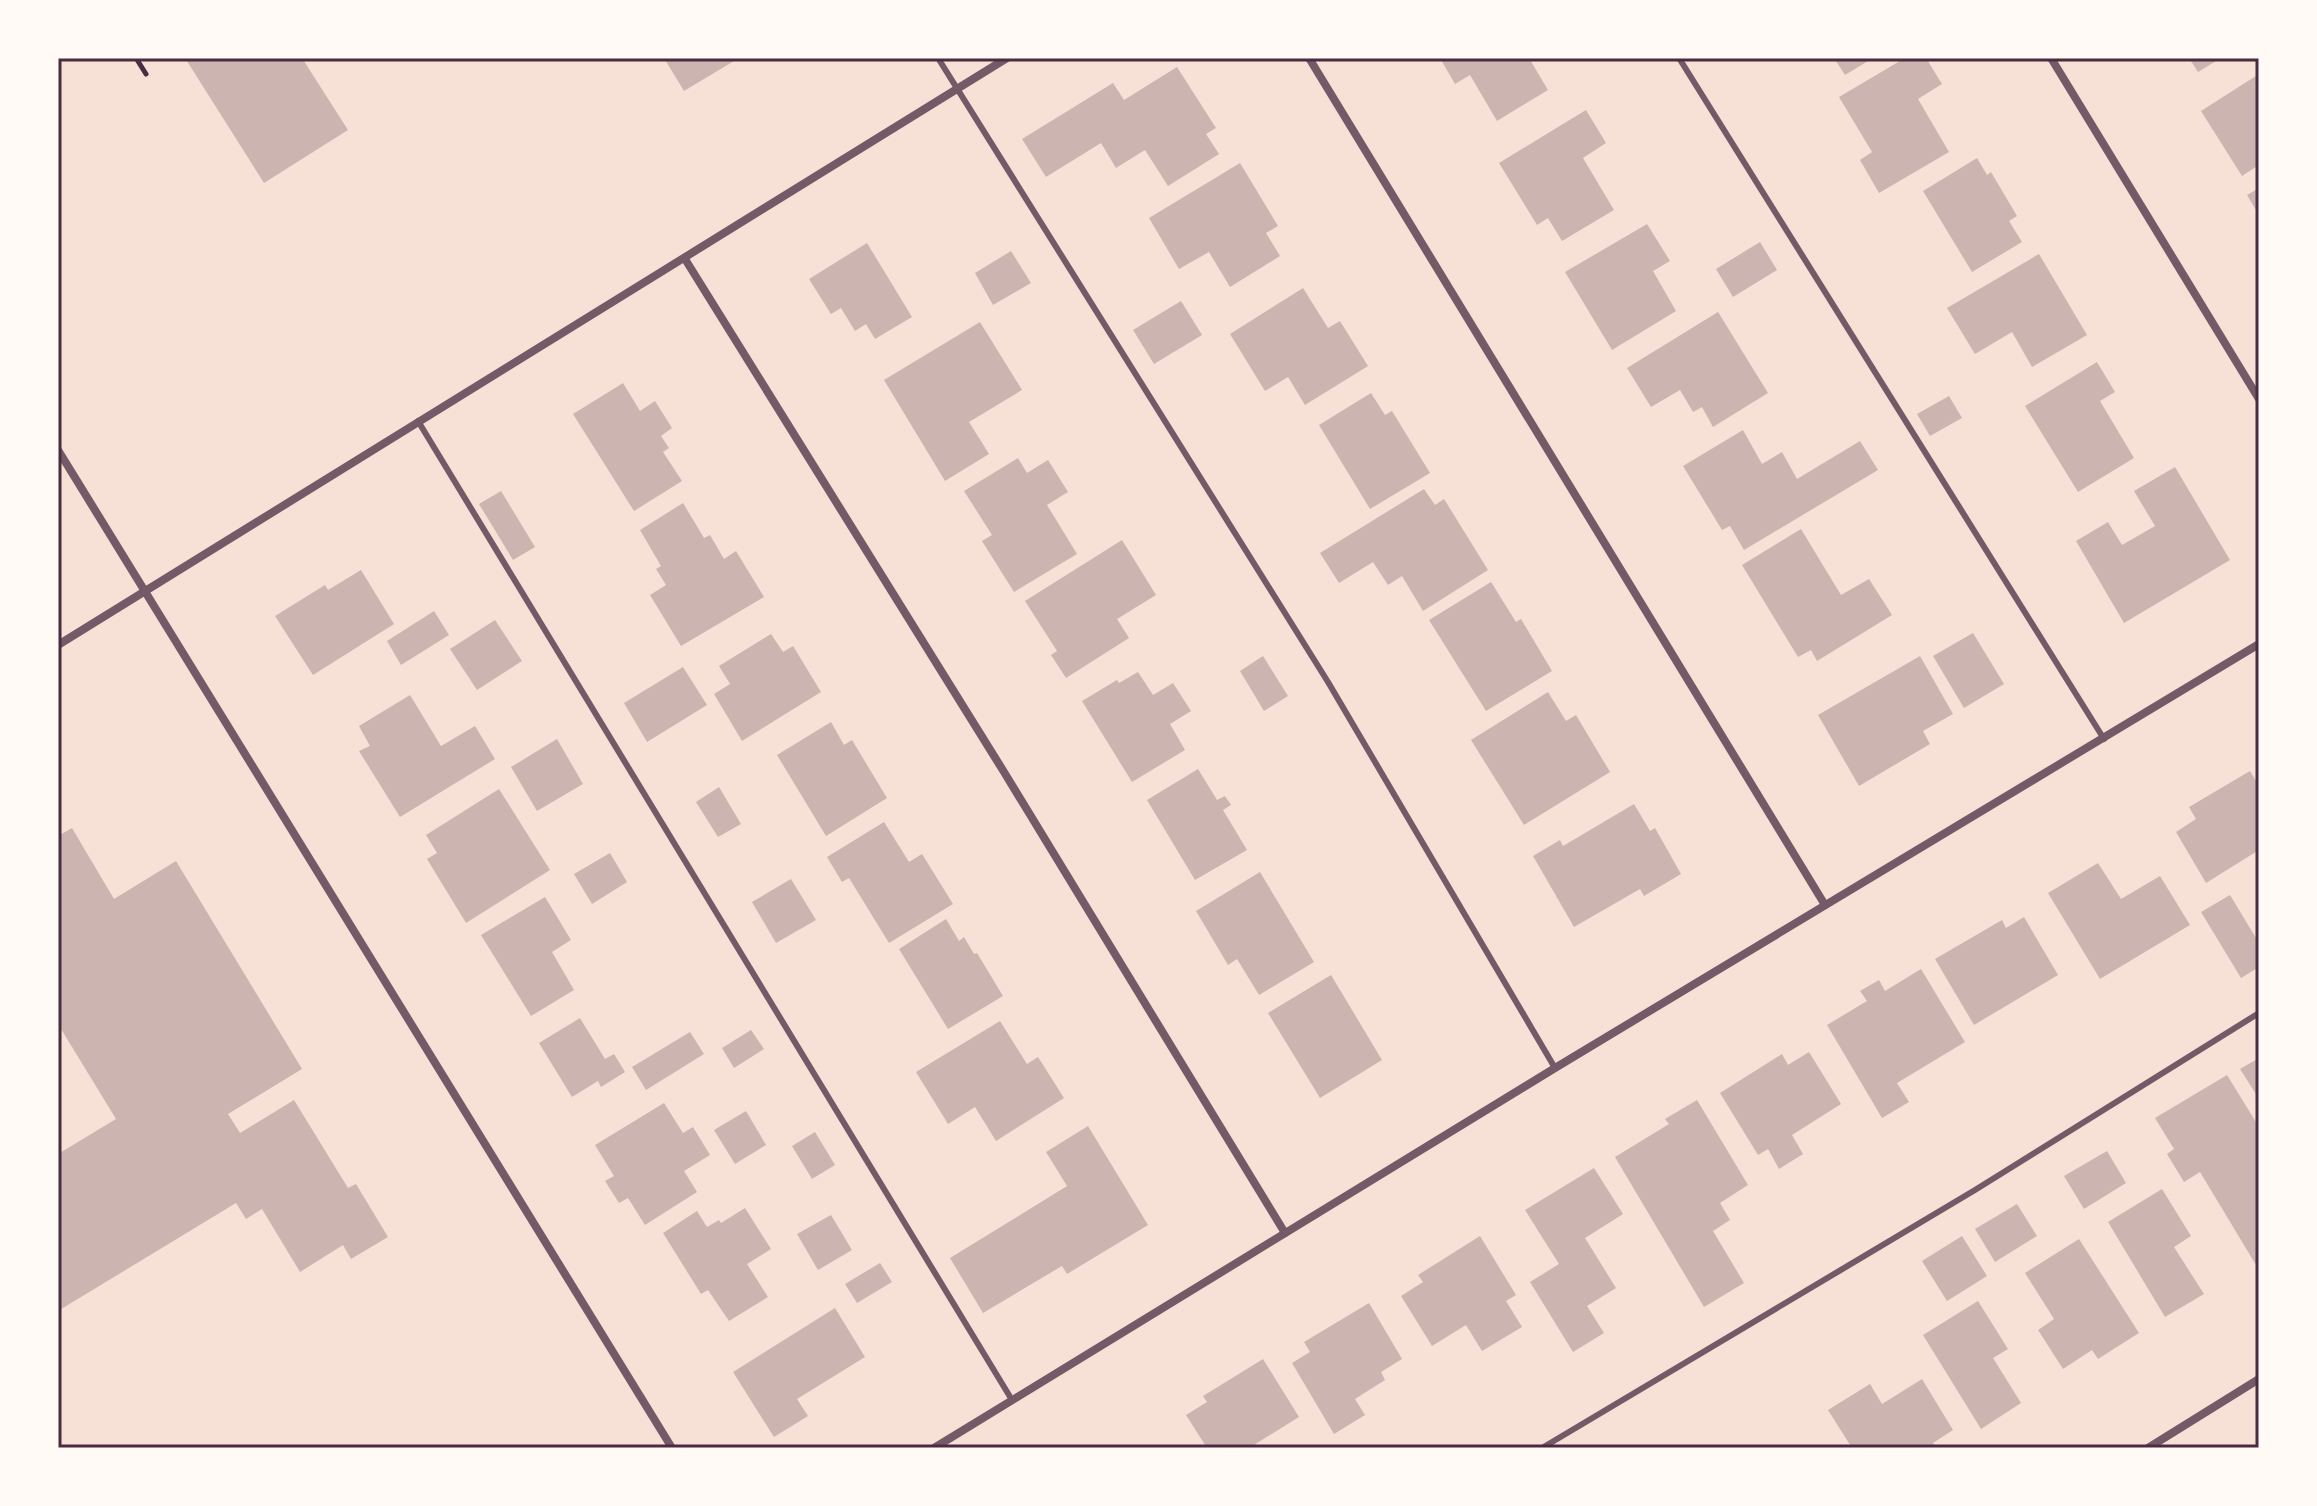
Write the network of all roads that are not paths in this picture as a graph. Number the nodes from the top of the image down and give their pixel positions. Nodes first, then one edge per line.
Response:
1 (938, 58) edge
2 (1007, 58) edge
3 (1309, 58) edge
4 (1679, 58) edge
5 (2051, 58) edge
6 (957, 89) junction
7 (685, 259) junction
8 (2259, 399) edge
9 (418, 421) junction
10 (58, 450) edge
11 (145, 592) junction
12 (2259, 644) edge
13 (58, 645) edge
14 (2104, 739) junction
15 (1825, 905) junction
16 (2259, 1013) edge
17 (1555, 1068) junction
18 (1285, 1233) junction
19 (2259, 1379) edge
20 (1012, 1400) junction
21 (672, 1448) edge
22 (934, 1448) edge
23 (1542, 1448) edge
24 (2148, 1448) edge

1 - 6 lane
2 - 6 street
3 - 15 street
4 - 14 lane
5 - 8 street
6 - 7 street
6 - 17 lane
7 - 9 street
7 - 18 street
9 - 11 street
9 - 20 lane
10 - 11 street
11 - 13 street
11 - 21 street
12 - 14 street
14 - 15 street
15 - 17 street
16 - 23 lane
17 - 18 street
18 - 20 street
19 - 24 street
20 - 22 street

